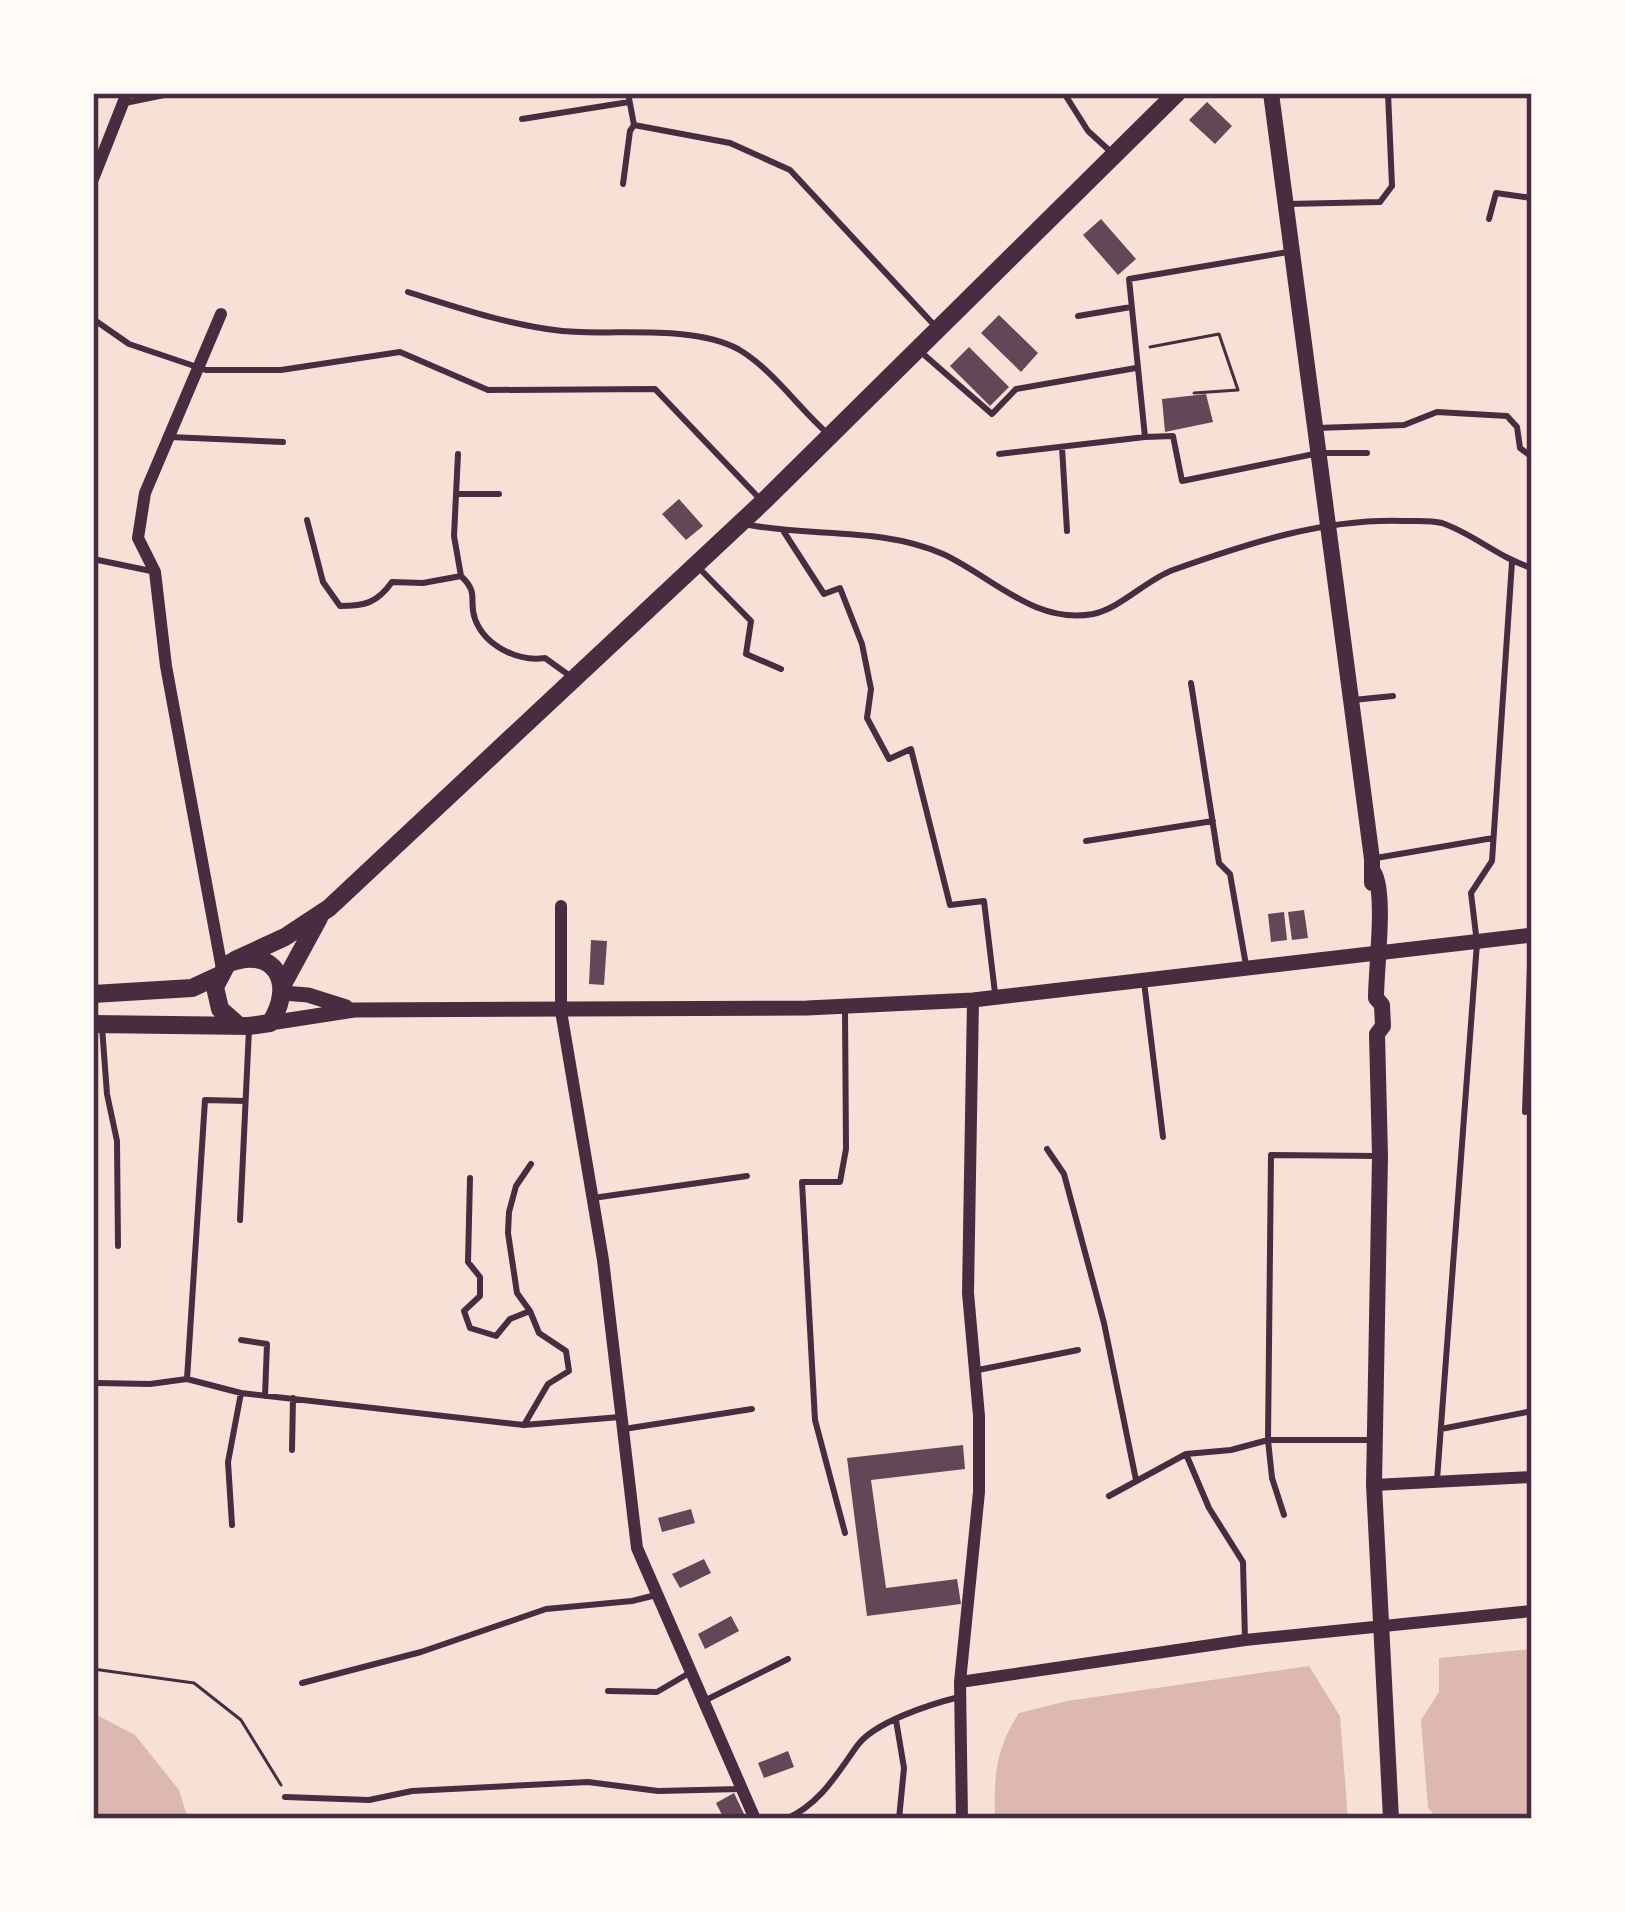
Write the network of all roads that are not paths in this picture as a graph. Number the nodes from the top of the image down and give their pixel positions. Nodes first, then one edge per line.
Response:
1 (174, 93) edge
2 (1064, 93) edge
3 (1177, 93) edge
4 (1270, 93) edge
5 (1388, 93) edge
6 (126, 98) edge
7 (629, 98) edge
8 (522, 118) dead end
9 (634, 125) junction
10 (1113, 155) junction
11 (93, 179) edge
12 (623, 184) dead end
13 (1532, 198) edge
14 (1284, 204) junction
15 (1489, 219) dead end
16 (1291, 251) junction
17 (408, 292) dead end
18 (1131, 307) junction
19 (221, 314) dead end
20 (1078, 316) dead end
21 (93, 319) edge
22 (937, 328) junction
23 (916, 348) junction
24 (196, 368) junction
25 (1136, 368) junction
26 (1313, 428) junction
27 (828, 434) junction
28 (1145, 436) junction
29 (170, 437) junction
30 (283, 442) dead end
31 (1063, 447) junction
32 (1318, 453) junction
33 (1367, 453) dead end
34 (458, 454) dead end
35 (999, 454) dead end
36 (1532, 457) edge
37 (456, 494) junction
38 (499, 494) dead end
39 (763, 502) junction
40 (307, 520) dead end
41 (739, 523) junction
42 (1328, 524) junction
43 (1067, 531) dead end
44 (784, 532) junction
45 (93, 559) edge
46 (1513, 562) junction
47 (696, 565) junction
48 (1532, 568) edge
49 (155, 572) junction
50 (461, 576) junction
51 (781, 669) dead end
52 (573, 679) junction
53 (1191, 683) dead end
54 (1393, 696) dead end
55 (1349, 700) junction
56 (1213, 821) junction
57 (1494, 838) junction
58 (1085, 841) dead end
59 (1373, 866) junction
60 (561, 906) dead end
61 (322, 914) junction
62 (1532, 935) edge
63 (1477, 943) junction
64 (1376, 954) junction
65 (1246, 965) junction
66 (225, 969) junction
67 (1144, 979) junction
68 (283, 989) junction
69 (93, 994) edge
70 (996, 998) junction
71 (973, 1000) junction
72 (845, 1006) junction
73 (354, 1010) junction
74 (561, 1011) junction
75 (270, 1022) junction
76 (97, 1024) edge
77 (243, 1025) junction
78 (245, 1101) junction
79 (1525, 1112) dead end
80 (1163, 1137) dead end
81 (1047, 1149) dead end
82 (1380, 1156) junction
83 (531, 1164) dead end
84 (747, 1176) dead end
85 (470, 1178) dead end
86 (593, 1198) junction
87 (240, 1220) dead end
88 (118, 1246) dead end
89 (530, 1311) junction
90 (241, 1340) dead end
91 (1078, 1350) dead end
92 (975, 1370) junction
93 (187, 1379) junction
94 (97, 1383) dead end
95 (241, 1394) junction
96 (265, 1396) junction
97 (293, 1398) junction
98 (752, 1409) dead end
99 (1532, 1412) edge
100 (620, 1423) junction
101 (524, 1425) junction
102 (1441, 1429) junction
103 (1268, 1440) junction
104 (1375, 1441) junction
105 (292, 1450) dead end
106 (1186, 1454) junction
107 (1532, 1477) edge
108 (1136, 1480) junction
109 (1436, 1482) junction
110 (1374, 1485) junction
111 (1109, 1496) dead end
112 (1284, 1515) dead end
113 (232, 1525) dead end
114 (845, 1533) dead end
115 (656, 1595) junction
116 (1532, 1611) edge
117 (1383, 1624) junction
118 (1245, 1640) junction
119 (788, 1659) dead end
120 (691, 1672) junction
121 (302, 1683) dead end
122 (960, 1689) junction
123 (608, 1691) dead end
124 (704, 1701) junction
125 (896, 1720) junction
126 (744, 1789) junction
127 (285, 1797) road end
128 (755, 1819) edge
129 (786, 1819) edge
130 (899, 1819) edge
131 (962, 1819) edge
132 (1391, 1819) edge

1 - 6 lane
2 - 10 lane
3 - 10 main road
4 - 14 main road
5 - 14 lane
6 - 11 street
7 - 8 lane
7 - 9 lane
9 - 12 lane
9 - 22 lane
10 - 22 main road
13 - 15 lane
14 - 16 main road
16 - 18 lane
16 - 26 main road
17 - 27 lane
18 - 20 lane
18 - 25 lane
19 - 24 street
21 - 24 lane
22 - 23 main road
23 - 25 lane
23 - 27 main road
24 - 29 street
24 - 39 lane
25 - 28 lane
26 - 32 main road
26 - 36 lane
27 - 39 main road
28 - 31 lane
28 - 32 lane
29 - 30 lane
29 - 49 street
31 - 35 lane
31 - 43 lane
32 - 33 lane
32 - 42 main road
34 - 37 lane
37 - 38 lane
37 - 50 lane
39 - 41 main road
40 - 50 lane
41 - 44 lane
41 - 47 main road
42 - 44 lane
42 - 46 lane
42 - 55 main road
44 - 70 lane
45 - 49 lane
46 - 48 lane
46 - 57 lane
47 - 51 lane
47 - 52 main road
49 - 66 street
50 - 52 lane
52 - 61 main road
53 - 56 lane
54 - 55 lane
55 - 59 main road
56 - 58 lane
56 - 65 lane
57 - 59 lane
57 - 63 lane
59 - 64 main road
60 - 74 street
61 - 66 main road
61 - 68 main road
62 - 63 street
62 - 79 lane
63 - 64 street
63 - 102 lane
64 - 65 street
64 - 82 main road
65 - 67 street
66 - 68 main road
66 - 69 main road
66 - 77 main road
67 - 70 street
67 - 80 lane
68 - 73 street
68 - 75 main road
70 - 71 street
71 - 72 street
71 - 92 street
72 - 74 street
72 - 114 lane
73 - 74 street
73 - 75 street
74 - 86 street
75 - 77 main road
76 - 77 main road
76 - 88 lane
77 - 78 lane
78 - 87 lane
78 - 93 lane
81 - 108 lane
82 - 103 lane
82 - 104 main road
83 - 89 lane
84 - 86 lane
85 - 89 lane
86 - 100 street
89 - 101 lane
90 - 96 lane
91 - 92 lane
92 - 122 street
93 - 94 lane
93 - 95 lane
95 - 96 lane
95 - 113 lane
96 - 97 lane
97 - 101 lane
97 - 105 lane
98 - 100 lane
99 - 102 lane
100 - 101 lane
100 - 115 street
102 - 109 lane
103 - 104 lane
103 - 106 lane
103 - 112 lane
104 - 110 main road
106 - 108 lane
106 - 118 lane
107 - 109 street
108 - 111 lane
109 - 110 street
110 - 117 main road
115 - 120 street
115 - 121 lane
116 - 117 street
117 - 118 street
117 - 132 main road
118 - 122 street
119 - 124 lane
120 - 123 lane
120 - 124 street
122 - 125 lane
122 - 131 street
124 - 126 street
125 - 129 lane
125 - 130 lane
126 - 127 lane
126 - 128 street

